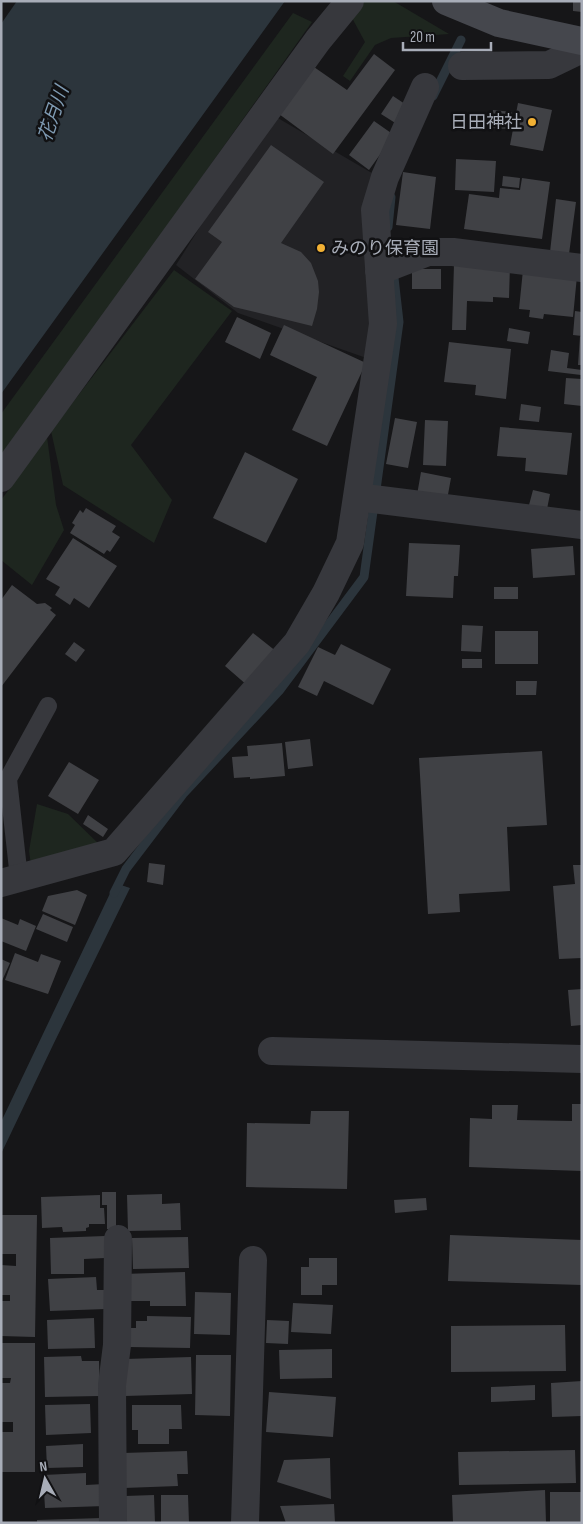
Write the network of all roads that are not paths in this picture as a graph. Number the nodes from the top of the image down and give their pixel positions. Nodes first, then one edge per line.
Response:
1 (350, 1) edge
2 (446, 1) edge
3 (582, 42) edge
4 (582, 49) edge
5 (462, 66) dead end
6 (425, 87) dead end
7 (582, 268) edge
8 (379, 270) junction
9 (1, 478) edge
10 (368, 498) junction
11 (582, 526) edge
12 (48, 706) dead end
13 (10, 881) edge
14 (272, 1051) dead end
15 (582, 1059) edge
16 (118, 1239) dead end
17 (253, 1260) dead end
18 (113, 1523) edge
19 (245, 1523) edge

1 - 9 street
2 - 3 street
4 - 5 street
6 - 8 street
7 - 8 street
8 - 10 street
10 - 11 street
10 - 13 street
12 - 13 lane
14 - 15 street
16 - 18 street
17 - 19 street

